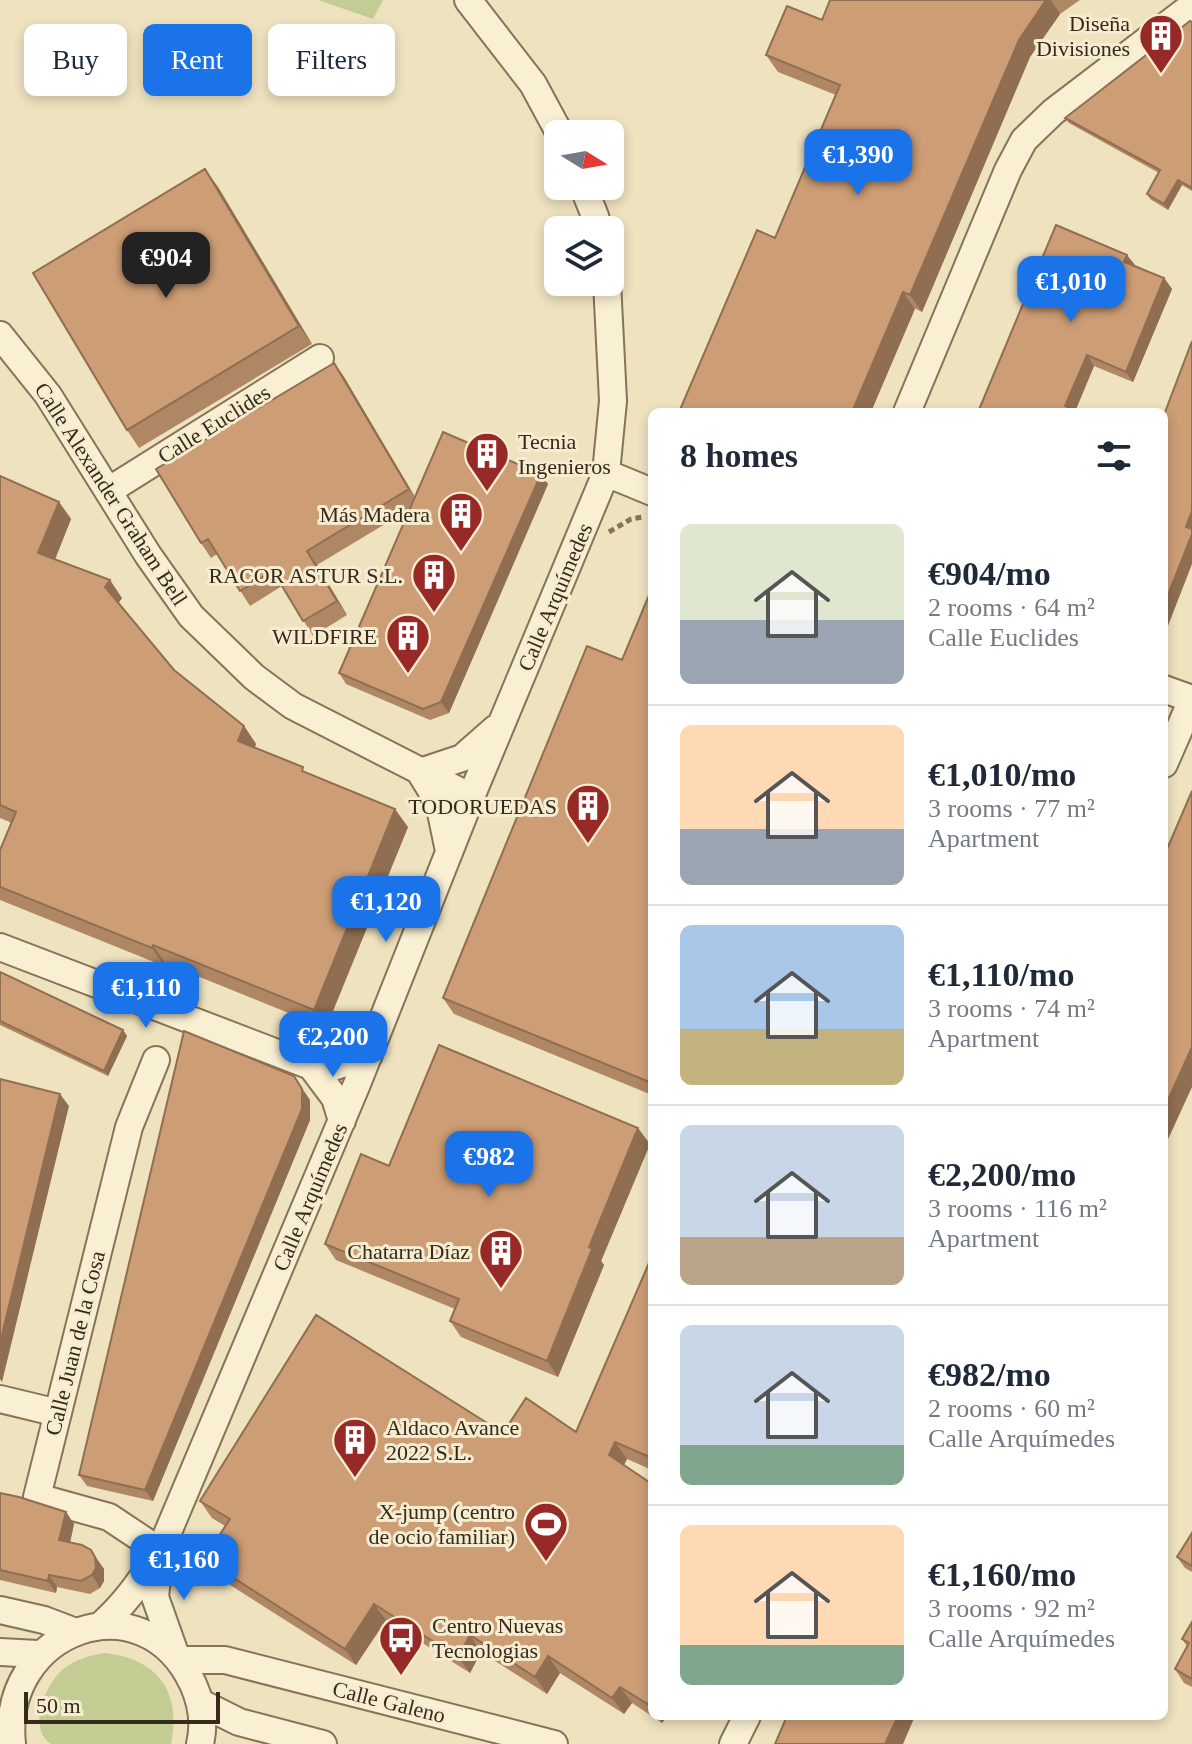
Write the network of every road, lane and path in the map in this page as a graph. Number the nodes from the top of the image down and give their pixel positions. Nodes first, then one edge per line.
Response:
1 (468, 0) edge
2 (1192, 6) edge
3 (552, 120) edge
4 (608, 296) edge
5 (0, 335) edge
6 (320, 358) dead end
7 (909, 408) edge
8 (606, 473) junction
9 (648, 490) edge
10 (108, 491) junction
11 (1168, 691) edge
12 (1192, 700) edge
13 (502, 723) junction
14 (1168, 755) edge
15 (420, 772) junction
16 (471, 797) junction
17 (449, 851) junction
18 (0, 947) edge
19 (369, 1055) junction
20 (156, 1060) dead end
21 (311, 1066) junction
22 (342, 1121) junction
23 (0, 1399) edge
24 (58, 1413) junction
25 (160, 1551) junction
26 (0, 1610) edge
27 (164, 1623) junction
28 (100, 1626) junction
29 (73, 1631) junction
30 (0, 1652) edge
31 (38, 1654) junction
32 (178, 1658) junction
33 (225, 1660) junction
34 (201, 1703) junction
35 (745, 1720) edge
36 (7, 1726) edge
37 (735, 1743) edge
38 (200, 1744) edge
39 (323, 1744) edge
40 (554, 1744) edge

1 - 3 street
2 - 7 street
4 - 8 street, Calle Arquímedes
5 - 10 street, Calle Alexander Graham Bell
6 - 10 street, Calle Euclides
8 - 9 street
8 - 13 street, Calle Arquímedes
10 - 15 street, Calle Alexander Graham Bell
11 - 12 street
12 - 14 street
13 - 15 street
13 - 16 street, Calle Arquímedes
15 - 16 street, Calle Alexander Graham Bell
15 - 17 street
16 - 17 street, Calle Arquímedes
17 - 19 street, Calle Arquímedes
18 - 21 street
19 - 21 street
19 - 22 street, Calle Arquímedes
20 - 24 street, Calle Juan de la Cosa
21 - 22 street
22 - 25 street, Calle Arquímedes
23 - 24 street
24 - 25 street, Calle Juan de la Cosa
25 - 27 street, Calle Arquímedes
25 - 28 street
26 - 29 street
27 - 32 street, Calle Arquímedes
27 - 33 street, Calle Galeno
28 - 29 street
28 - 32 street
29 - 31 street
30 - 31 street
31 - 36 street
32 - 33 street, Calle Galeno
32 - 34 street, Calle Arquímedes
33 - 40 street, Calle Galeno
34 - 38 street
34 - 39 street
35 - 37 street

